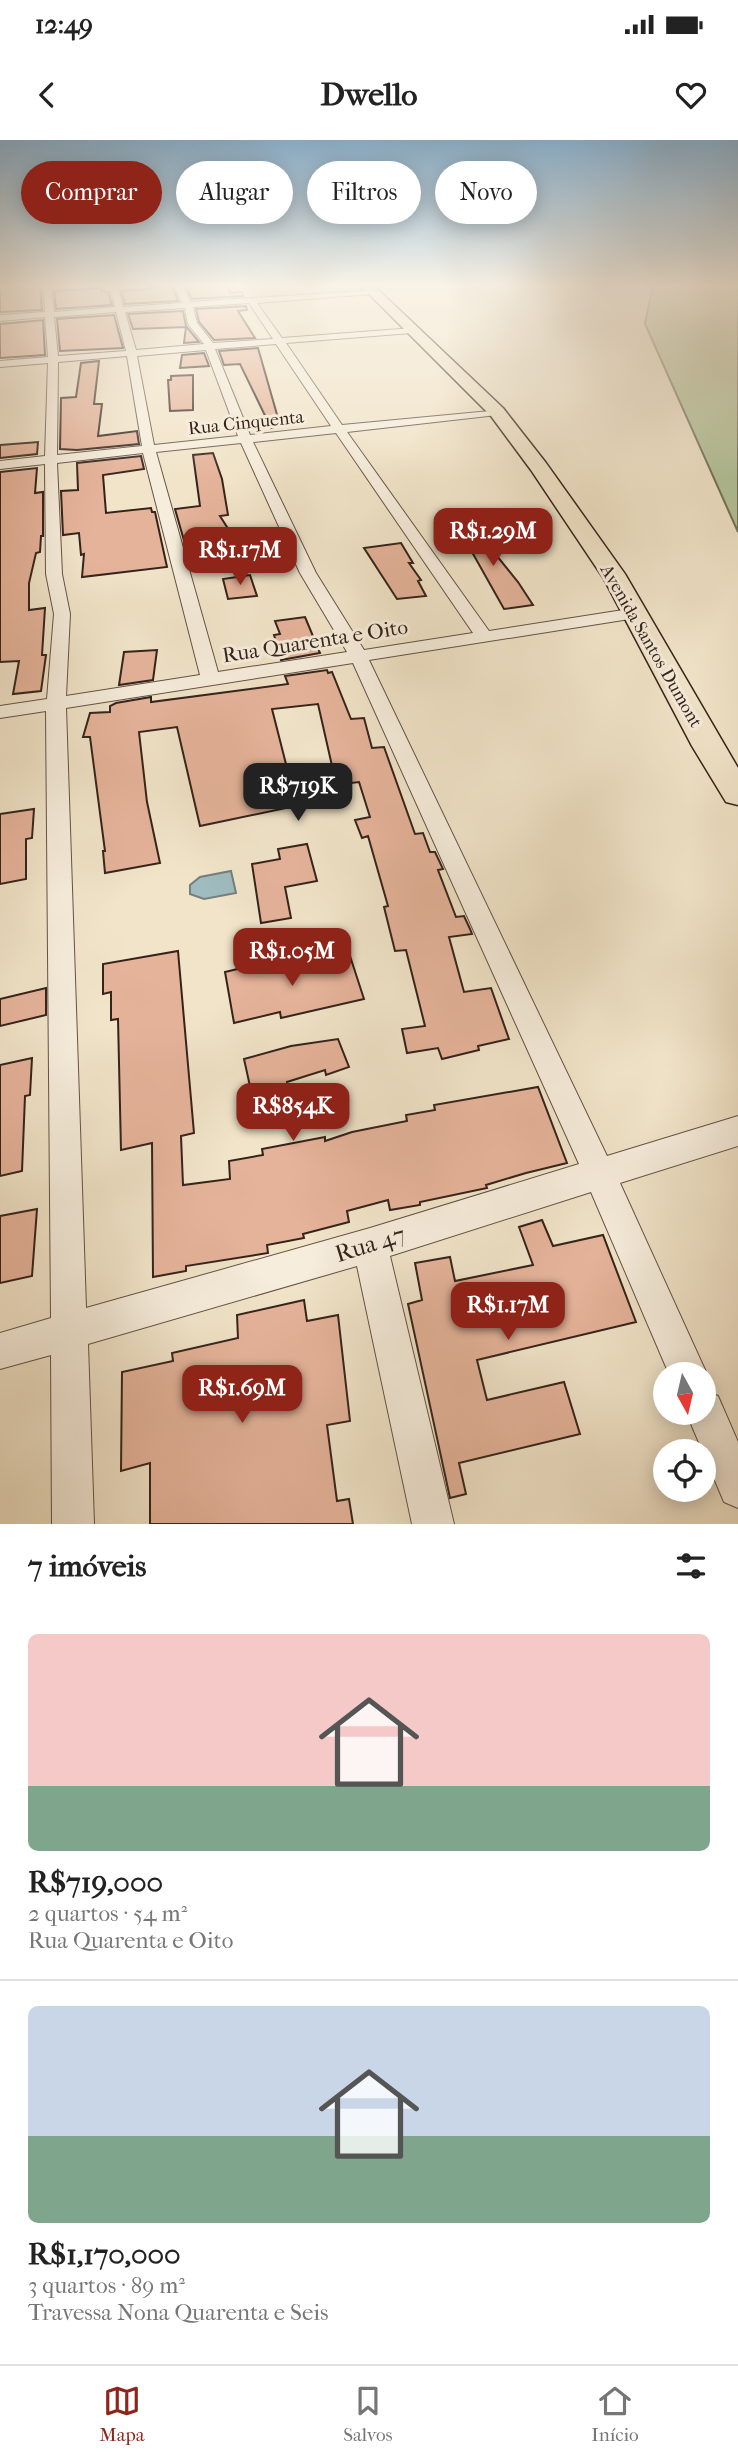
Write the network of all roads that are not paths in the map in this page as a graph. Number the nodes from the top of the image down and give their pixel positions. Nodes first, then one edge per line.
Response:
1 (52, 349) edge
2 (131, 349) edge
3 (184, 349) edge
4 (210, 349) edge
5 (284, 349) edge
6 (430, 349) edge
7 (132, 354) junction
8 (53, 360) junction
9 (0, 364) edge
10 (497, 412) junction
11 (340, 430) junction
12 (247, 440) junction
13 (149, 451) junction
14 (51, 460) junction
15 (0, 465) edge
16 (636, 613) junction
17 (485, 637) junction
18 (359, 657) junction
19 (211, 681) junction
20 (55, 705) junction
21 (0, 712) edge
22 (738, 794) edge
23 (738, 1130) edge
24 (599, 1173) junction
25 (370, 1245) junction
26 (70, 1329) junction
27 (0, 1351) edge
28 (683, 1362) edge
29 (711, 1425) edge
30 (738, 1488) edge
31 (73, 1524) edge
32 (433, 1524) edge

1 - 8 street
2 - 7 street
3 - 7 street
4 - 12 street
5 - 11 street
6 - 10 main road, Avenida Santos Dumont
7 - 8 street
7 - 13 street
8 - 9 street
8 - 14 street
10 - 11 street, Rua Cinquenta
10 - 16 main road, Avenida Santos Dumont
11 - 12 street, Rua Cinquenta
11 - 17 street
12 - 13 street, Rua Cinquenta
12 - 18 street
13 - 14 street, Rua Cinquenta
13 - 19 street
14 - 15 street, Rua Cinquenta
14 - 20 street
16 - 17 street, Rua Quarenta e Oito
16 - 22 main road, Avenida Santos Dumont
17 - 18 street, Rua Quarenta e Oito
18 - 19 street, Rua Quarenta e Oito
18 - 24 street
19 - 20 street, Rua Quarenta e Oito
20 - 21 street, Rua Quarenta e Oito
20 - 26 street
23 - 24 street, Rua 47
24 - 25 street, Rua 47
24 - 28 street
25 - 26 street, Rua 47
25 - 32 street
26 - 27 street, Rua 47
26 - 31 street
29 - 30 street

